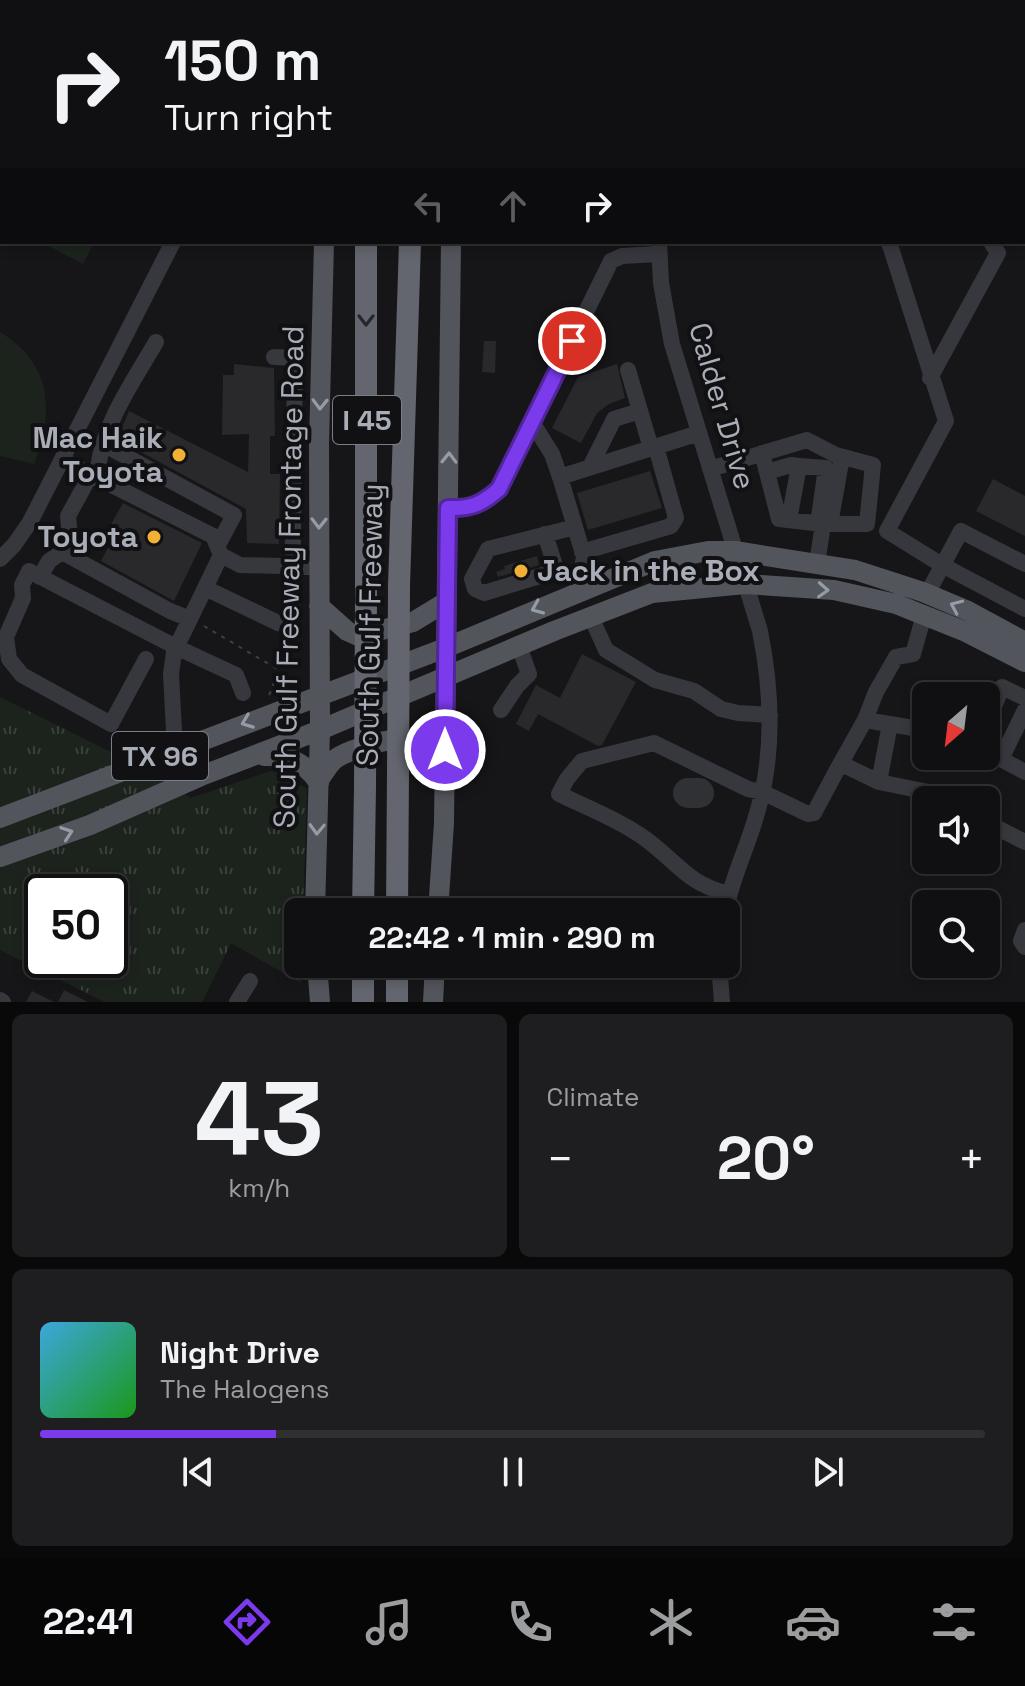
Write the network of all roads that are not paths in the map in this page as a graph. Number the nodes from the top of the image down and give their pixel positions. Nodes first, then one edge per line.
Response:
1 (172, 244) edge
2 (324, 244) edge
3 (366, 244) edge
4 (410, 244) edge
5 (421, 244) edge
6 (451, 244) edge
7 (890, 244) edge
8 (992, 244) edge
9 (659, 248) edge
10 (156, 342) dead end
11 (274, 357) dead end
12 (628, 370) dead end
13 (406, 375) junction
14 (930, 378) junction
15 (640, 411) junction
16 (532, 422) junction
17 (699, 433) junction
18 (545, 443) junction
19 (103, 444) junction
20 (521, 445) junction
21 (654, 448) junction
22 (762, 453) junction
23 (842, 457) junction
24 (62, 460) junction
25 (799, 466) junction
26 (590, 467) junction
27 (710, 469) junction
28 (767, 472) junction
29 (91, 474) junction
30 (560, 477) junction
31 (448, 508) junction
32 (789, 520) junction
33 (824, 524) junction
34 (867, 524) junction
35 (575, 527) junction
36 (887, 531) junction
37 (545, 534) junction
38 (219, 550) junction
39 (735, 551) junction
40 (62, 552) junction
41 (583, 554) junction
42 (0, 559) edge
43 (817, 564) junction
44 (1025, 564) edge
45 (942, 565) junction
46 (293, 567) junction
47 (318, 567) junction
48 (40, 577) junction
49 (606, 580) junction
50 (745, 584) junction
51 (205, 588) junction
52 (578, 591) junction
53 (927, 594) junction
54 (446, 602) junction
55 (319, 606) junction
56 (1025, 609) edge
57 (924, 615) junction
58 (591, 617) junction
59 (190, 619) junction
60 (1025, 642) edge
61 (519, 646) junction
62 (176, 647) junction
63 (445, 648) junction
64 (146, 659) dead end
65 (1025, 662) edge
66 (445, 677) junction
67 (1000, 692) edge
68 (243, 693) dead end
69 (320, 695) junction
70 (1025, 698) edge
71 (501, 710) dead end
72 (1025, 710) edge
73 (770, 715) junction
74 (865, 720) junction
75 (890, 724) junction
76 (912, 728) edge
77 (320, 730) junction
78 (1000, 746) edge
79 (175, 750) junction
80 (252, 756) junction
81 (1000, 758) edge
82 (838, 768) junction
83 (1024, 768) edge
84 (444, 780) junction
85 (319, 782) junction
86 (879, 782) junction
87 (912, 789) edge
88 (762, 792) junction
89 (0, 818) edge
90 (1000, 829) edge
91 (1025, 842) edge
92 (0, 857) edge
93 (729, 894) junction
94 (315, 898) edge
95 (363, 898) edge
96 (397, 898) edge
97 (439, 898) edge
98 (728, 898) edge
99 (1025, 930) edge
100 (1025, 947) edge
101 (318, 978) edge
102 (363, 978) edge
103 (397, 978) edge
104 (434, 978) edge
105 (720, 978) edge
106 (250, 981) dead end
107 (237, 1002) edge
108 (320, 1002) edge
109 (363, 1002) edge
110 (397, 1002) edge
111 (433, 1002) edge
112 (722, 1002) edge

1 - 24 street
2 -> 47 main road, South Gulf Freeway Frontage Road
3 -> 95 highway, South Gulf Freeway / I 45, bridge
4 - 13 highway, South Gulf Freeway / I 45
5 - 13 highway
31 -> 6 main road
7 - 14 street
8 - 14 street
9 - 16 street
9 - 17 street, Calder Drive
10 - 19 street
11 - 46 street
12 - 15 street
13 - 96 highway, South Gulf Freeway / I 45, bridge
14 - 36 street
15 - 21 street
15 - 26 street
16 - 18 street
16 - 20 street
17 - 21 street
17 - 27 street, Calder Drive
18 - 20 street
18 - 30 street
19 - 29 street
19 - 38 street
20 - 31 street
21 - 26 street
21 - 41 street
22 - 23 street
22 - 27 street
22 - 28 street
23 - 33 street
23 - 34 street
24 - 29 street
24 - 42 street
25 - 28 street
25 - 32 street
25 - 33 street
26 - 30 street
27 - 39 street, Calder Drive
28 - 32 street
29 - 38 street
29 - 40 street
30 - 35 street
31 - 54 main road
32 - 33 street
33 - 34 street
33 - 43 street
34 - 36 street
35 - 37 street
35 - 41 street
36 - 45 street
37 - 37 street
38 - 46 street
38 - 51 street
39 - 43 main road
39 - 49 main road
39 - 50 street, Calder Drive
40 - 48 street
40 - 59 street
41 - 49 street
41 - 52 street
43 - 53 main road
44 - 45 street
45 - 53 street
45 - 56 street
46 - 47 street
46 - 51 street
47 - 55 main road, South Gulf Freeway Frontage Road
48 - 62 street
48 - 64 street
49 - 52 main road
50 -> 57 main road
50 - 58 main road
50 - 73 street, Calder Drive
51 - 59 street
52 -> 63 main road
60 -> 53 main road
54 - 55 main road
54 - 63 main road
55 - 69 main road, South Gulf Freeway Frontage Road
57 - 65 main road
57 - 74 street
58 - 61 main road
58 - 73 street
59 - 62 street
61 - 66 main road
61 - 71 street
62 - 68 street
62 - 79 street
63 - 66 main road
63 - 69 main road, TX 96
66 - 77 main road, TX 96
66 - 84 main road
67 - 70 street
69 - 77 main road, South Gulf Freeway Frontage Road
69 -> 79 main road, TX 96
72 - 78 street
73 - 88 street, Calder Drive
74 - 75 street
74 - 82 street
75 - 76 street
75 - 86 street
77 - 80 main road, TX 96
77 - 85 main road, South Gulf Freeway Frontage Road
79 - 89 main road, TX 96
80 - 85 main road
92 -> 80 main road, TX 96
81 - 83 street
82 - 86 street
82 - 88 street
84 - 85 main road
84 - 97 main road
85 -> 94 main road, South Gulf Freeway Frontage Road
86 - 87 street
88 - 93 street, Calder Drive
88 - 93 street
90 - 91 street
93 - 98 street, Calder Drive
99 - 100 street
101 - 108 main road
102 - 109 highway
103 - 110 highway
104 - 111 main road
105 - 112 street
106 - 107 street

